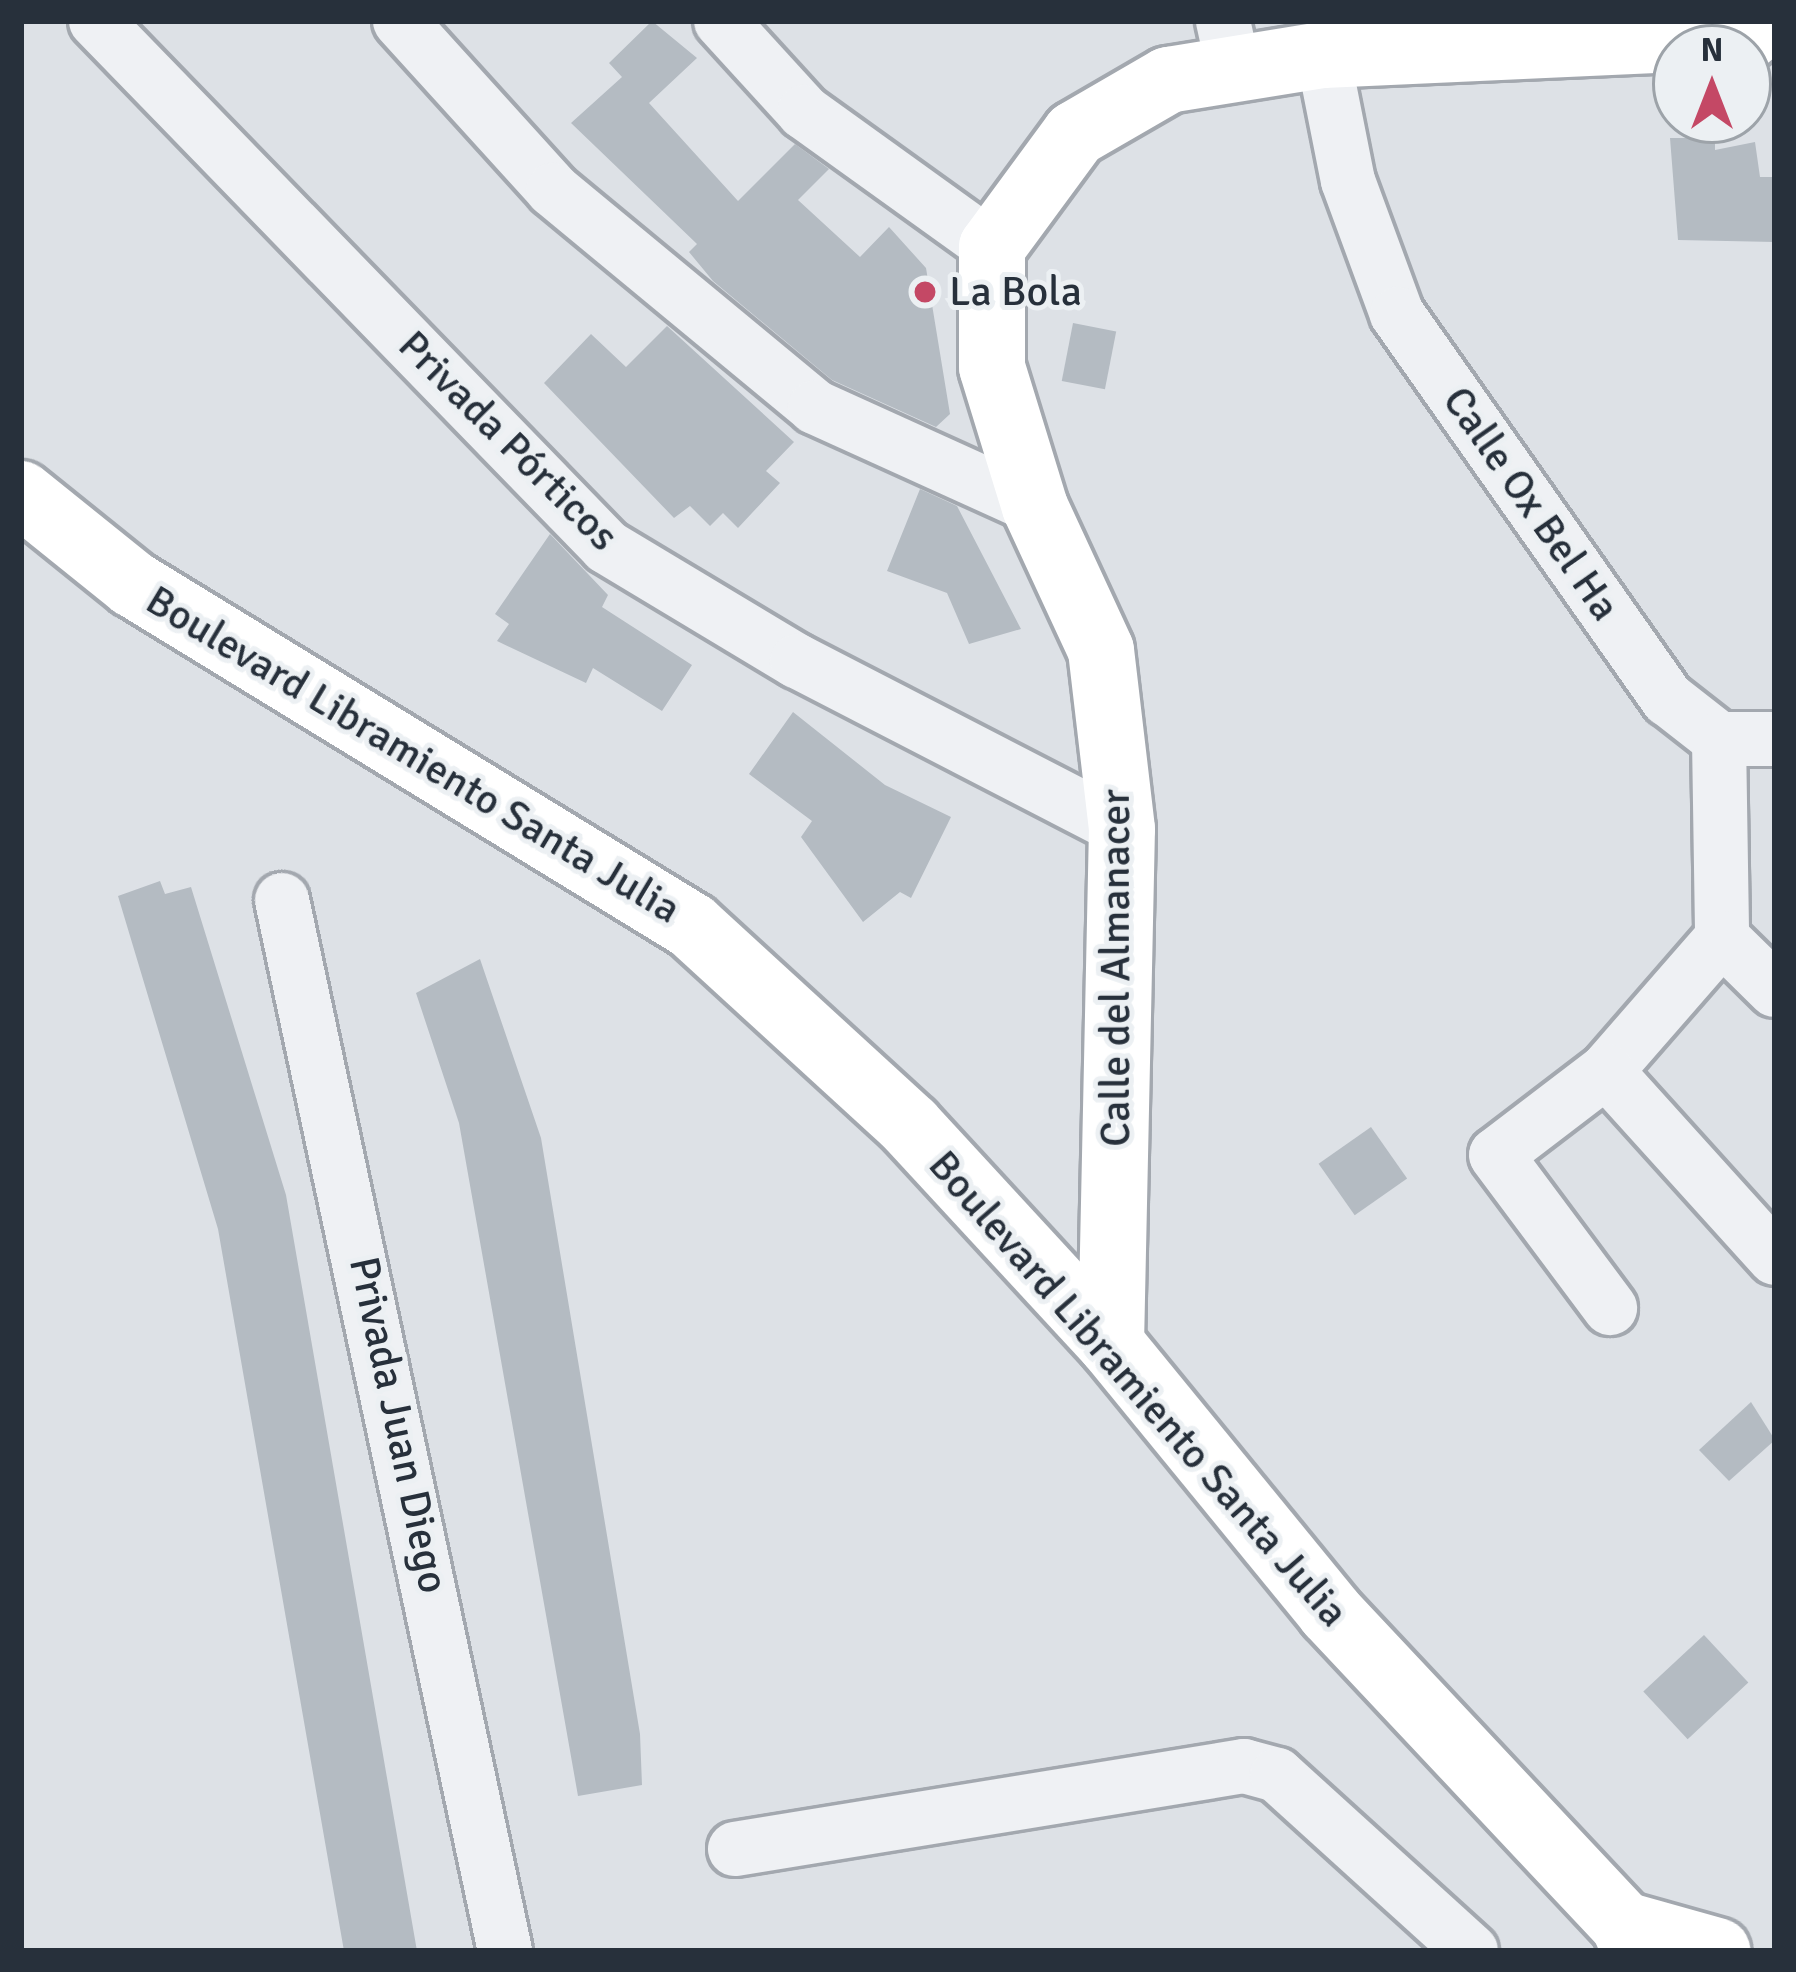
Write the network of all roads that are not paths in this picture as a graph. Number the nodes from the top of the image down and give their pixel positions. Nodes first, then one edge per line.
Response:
1 (96, 21) edge
2 (400, 21) edge
3 (721, 21) edge
4 (1652, 38) edge
5 (1228, 44) edge
6 (1323, 55) junction
7 (992, 247) junction
8 (21, 494) edge
9 (1036, 507) junction
10 (1775, 739) edge
11 (1719, 740) junction
12 (1122, 829) junction
13 (282, 900) dead end
14 (1722, 938) junction
15 (1775, 990) edge
16 (1606, 1071) junction
17 (1775, 1258) edge
18 (1610, 1307) dead end
19 (1112, 1344) junction
20 (734, 1849) dead end
21 (1672, 1943) edge
22 (505, 1951) edge
23 (1471, 1951) edge

1 - 12 street, Privada Pórticos
2 - 9 street
3 - 7 street
4 - 6 main road
5 - 6 main road
5 - 7 main road
6 - 11 street, Calle Ox Bel Ha
7 - 9 main road, Calle del Almanacer
8 - 19 main road, Boulevard Libramiento Santa Julia
9 - 12 main road, Calle del Almanacer
10 - 11 street
11 - 14 street
12 - 19 main road, Calle del Almanacer
13 - 22 street, Privada Juan Diego
14 - 15 street
14 - 16 street
16 - 17 street
16 - 18 street
19 - 21 main road, Boulevard Libramiento Santa Julia
20 - 23 street

